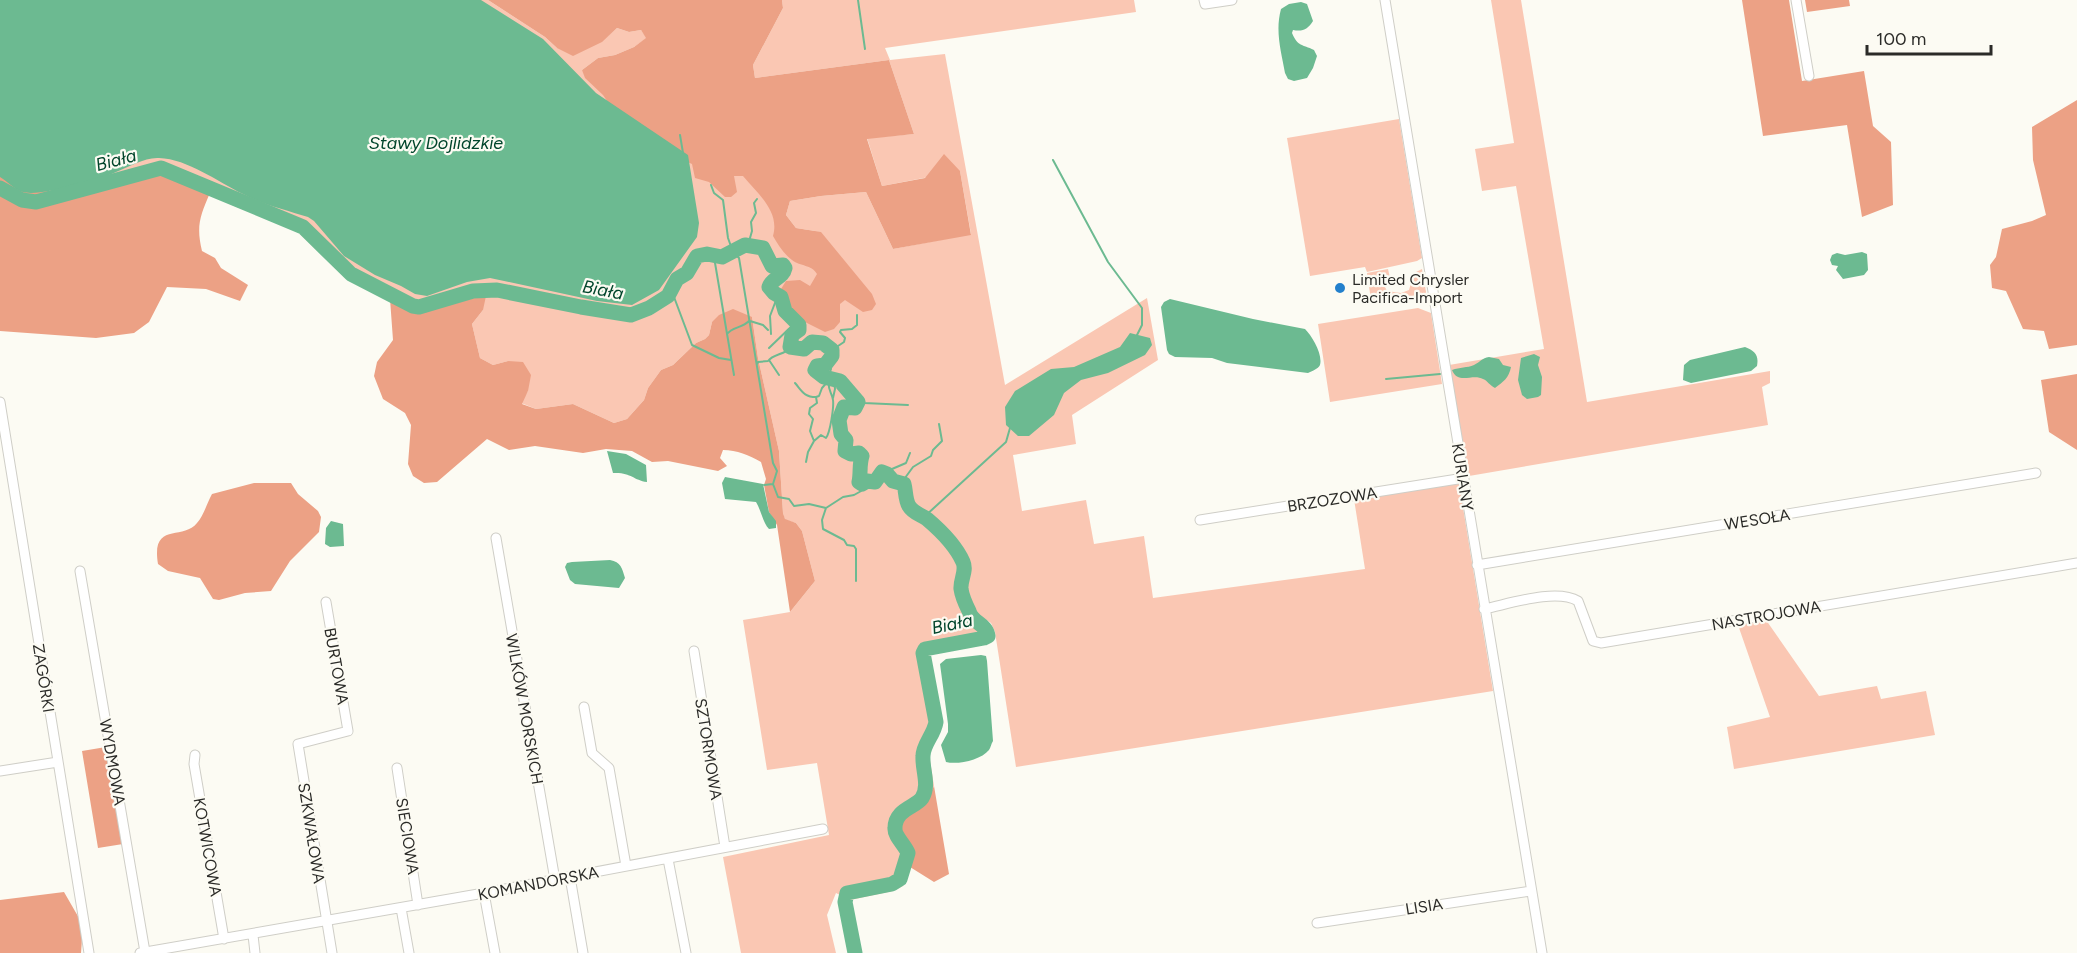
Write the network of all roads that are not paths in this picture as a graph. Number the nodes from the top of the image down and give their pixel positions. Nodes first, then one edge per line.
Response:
1 (1232, 0) edge
2 (1385, 0) edge
3 (1796, 0) edge
4 (1205, 2) edge
5 (1809, 76) dead end
6 (0, 402) edge
7 (2036, 473) dead end
8 (1464, 478) junction
9 (1200, 520) dead end
10 (496, 538) dead end
11 (2077, 563) edge
12 (1478, 565) junction
13 (80, 571) dead end
14 (326, 602) dead end
15 (1484, 609) junction
16 (694, 651) dead end
17 (584, 707) dead end
18 (298, 744) joint
19 (195, 755) dead end
20 (58, 762) junction
21 (397, 768) dead end
22 (0, 771) edge
23 (823, 829) dead end
24 (725, 847) junction
25 (668, 859) junction
26 (626, 866) junction
27 (570, 877) junction
28 (555, 880) junction
29 (1531, 891) junction
30 (484, 893) junction
31 (418, 905) junction
32 (401, 908) junction
33 (327, 921) junction
34 (1317, 923) dead end
35 (253, 935) junction
36 (224, 939) junction
37 (143, 952) edge
38 (89, 953) edge
39 (255, 953) edge
40 (332, 953) edge
41 (409, 953) edge
42 (495, 953) edge
43 (583, 953) edge
44 (686, 953) edge
45 (1542, 953) edge

1 - 4 street
2 - 8 street, KURIANY
3 - 5 street
6 - 20 street, ZAGÓRKI
7 - 12 street, WESOŁA
8 - 9 street, BRZOZOWA
8 - 12 street, KURIANY
10 - 28 street, WILKÓW MORSKICH
11 - 15 street, NASTROJOWA
12 - 15 street, KURIANY
13 - 37 street, WYDMOWA
14 - 18 street, BURTOWA
15 - 29 street, KURIANY
16 - 24 street, SZTORMOWA
17 - 26 street
18 - 33 street, SZKWAŁOWA
19 - 36 street, KOTWICOWA
20 - 22 street
20 - 38 street, ZAGÓRKI
21 - 31 street, SIECIOWA
23 - 24 street, KOMANDORSKA
24 - 25 street, KOMANDORSKA
25 - 26 street, KOMANDORSKA
25 - 44 street
26 - 27 street, KOMANDORSKA
27 - 28 street, KOMANDORSKA
27 - 43 street
28 - 30 street, KOMANDORSKA
29 - 34 street, LISIA
29 - 45 street, KURIANY
30 - 31 street, KOMANDORSKA
30 - 42 street
31 - 32 street, KOMANDORSKA
32 - 33 street, KOMANDORSKA
32 - 41 street
33 - 35 street, KOMANDORSKA
33 - 40 street, SZKWAŁOWA
35 - 36 street, KOMANDORSKA
35 - 39 street
36 - 37 street, KOMANDORSKA

